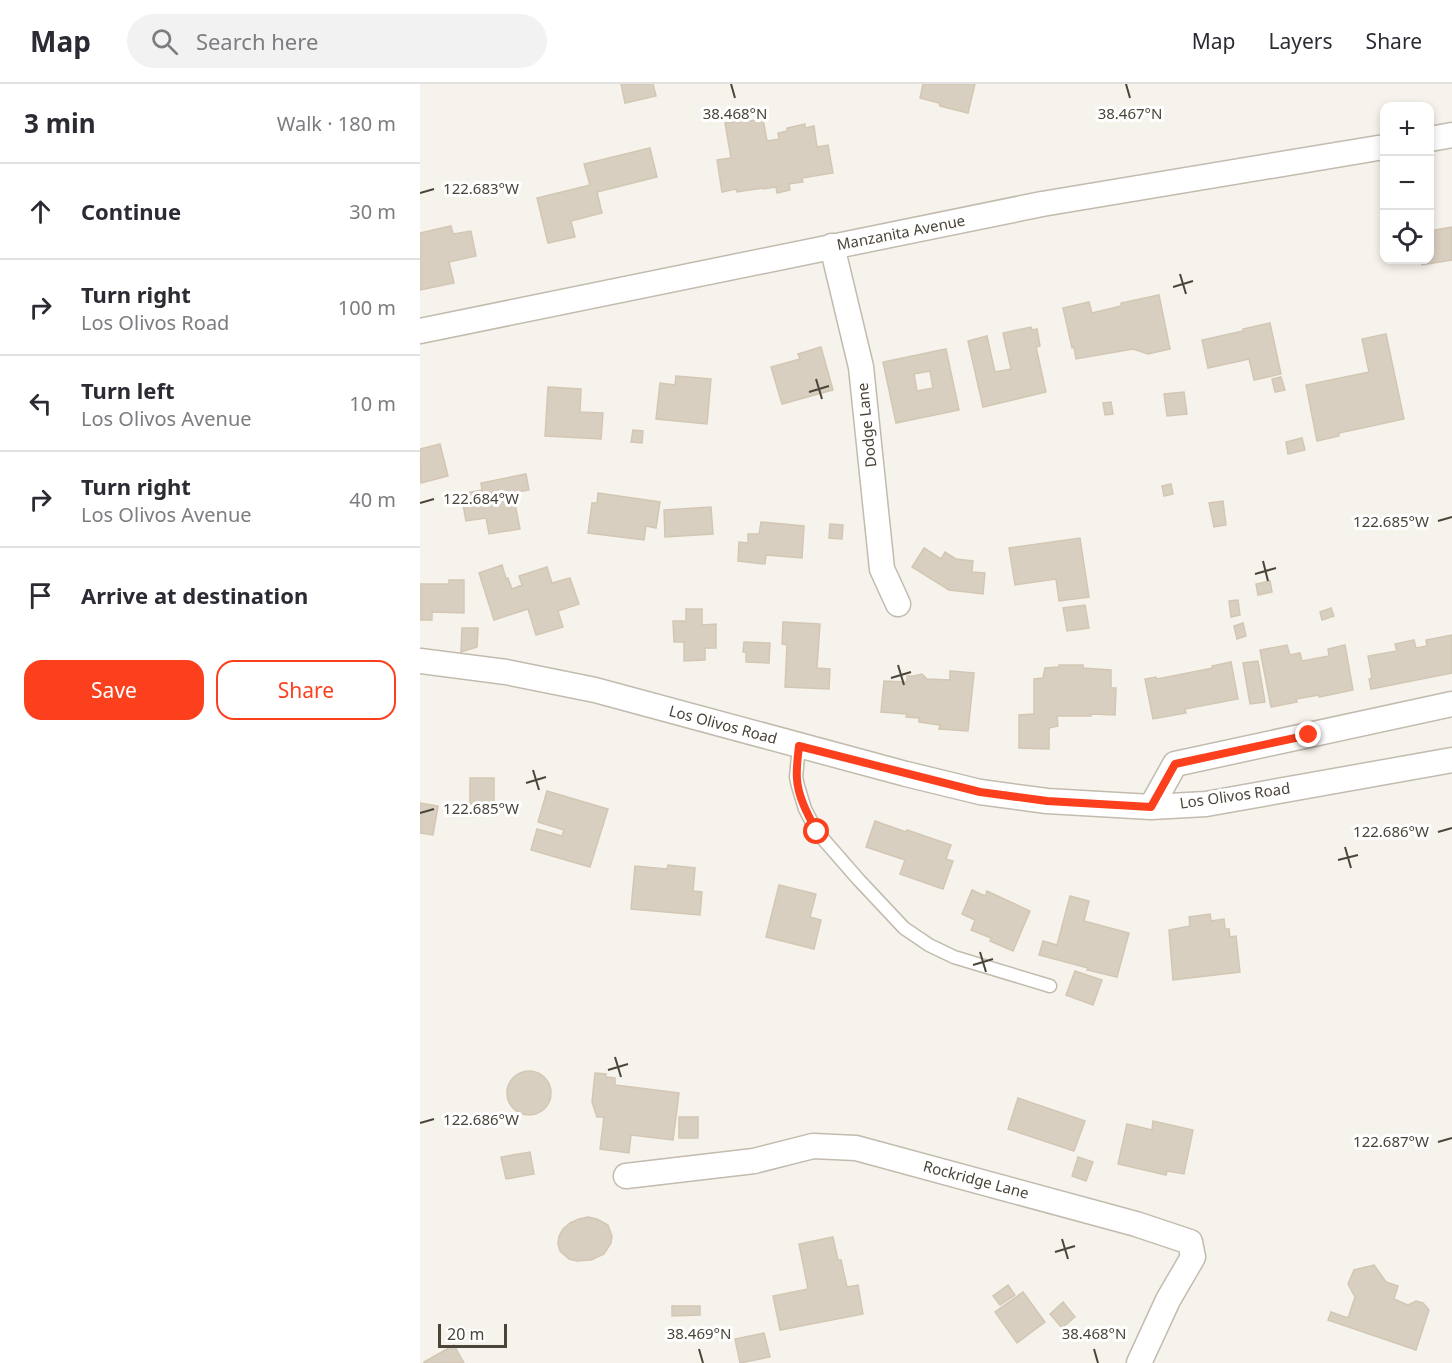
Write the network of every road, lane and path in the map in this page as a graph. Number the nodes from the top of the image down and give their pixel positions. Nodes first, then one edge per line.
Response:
1 (1452, 135) edge
2 (1434, 138) edge
3 (1380, 148) edge
4 (832, 246) junction
5 (420, 331) edge
6 (898, 604) dead end
7 (420, 661) edge
8 (1452, 704) edge
9 (799, 746) junction
10 (1452, 760) edge
11 (1151, 807) junction
12 (1050, 986) dead end
13 (626, 1176) dead end
14 (1139, 1363) edge

1 - 2 street
3 - 4 street, Manzanita Avenue
4 - 5 street, Manzanita Avenue
4 - 6 street, Dodge Lane
7 - 9 street, Los Olivos Road
8 - 11 street
9 - 11 street, Los Olivos Road
9 - 12 lane
10 - 11 street, Los Olivos Road
13 - 14 street, Rockridge Lane

